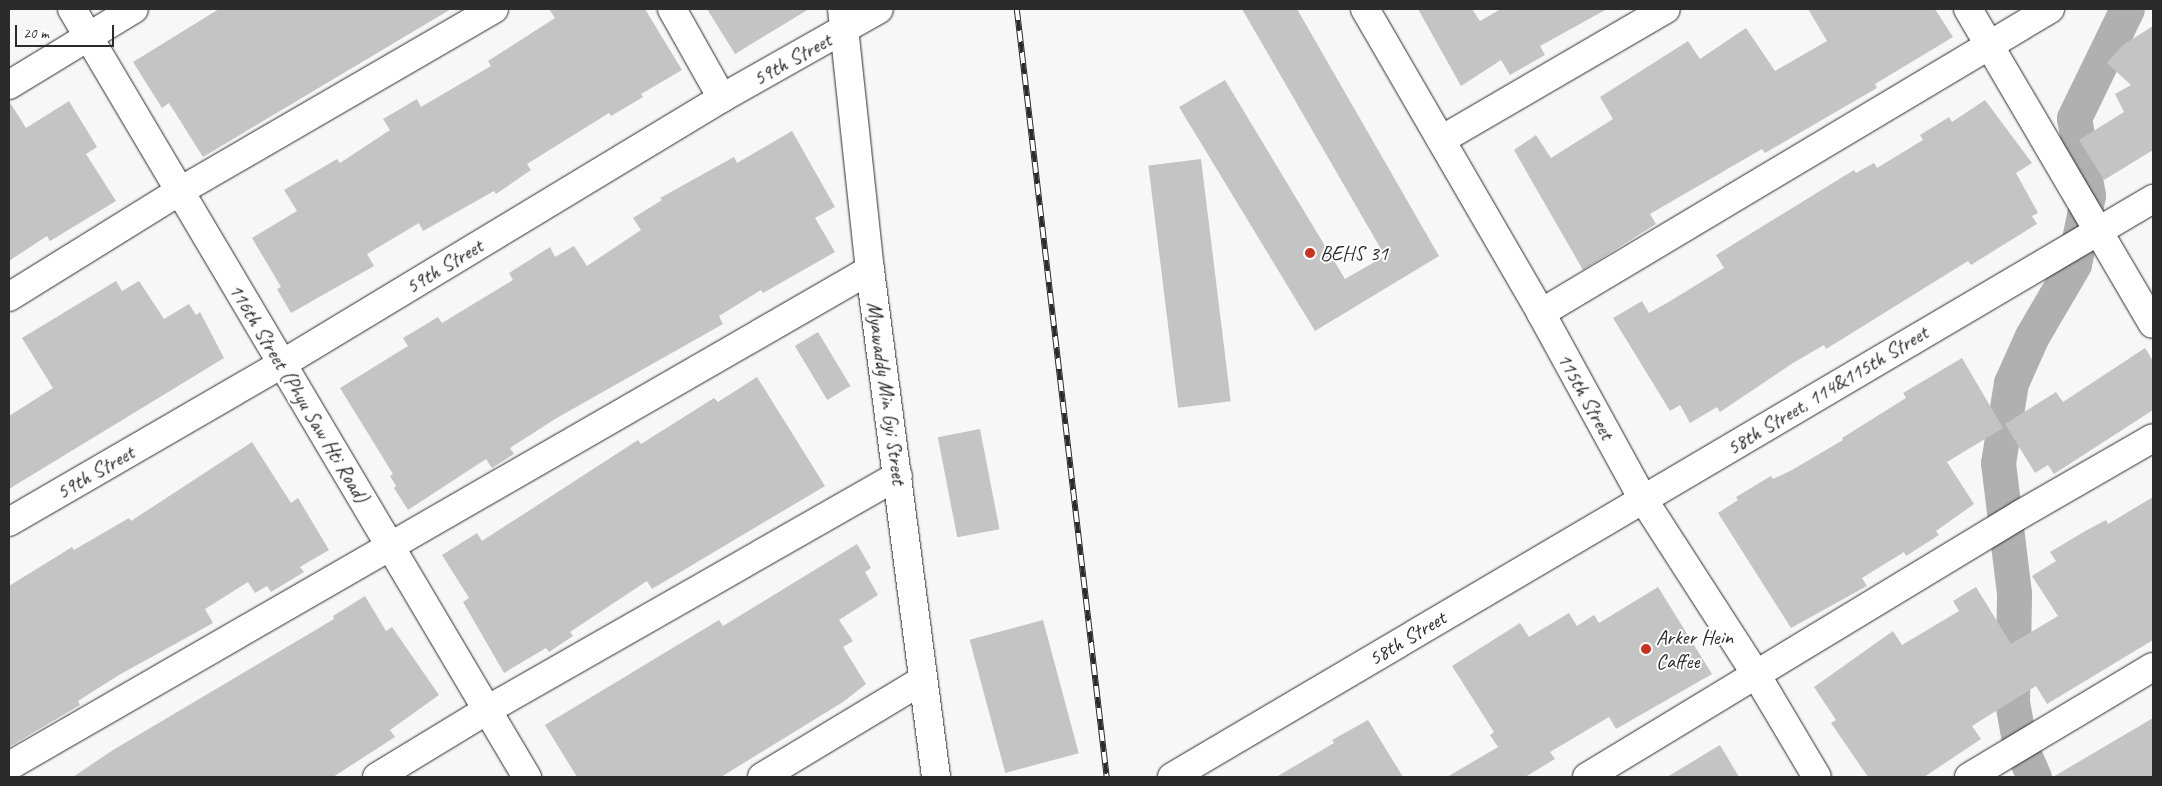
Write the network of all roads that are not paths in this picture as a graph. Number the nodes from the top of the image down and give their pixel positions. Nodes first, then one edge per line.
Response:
1 (72, 9) edge
2 (134, 9) edge
3 (494, 9) edge
4 (672, 9) edge
5 (879, 9) edge
6 (1365, 9) edge
7 (1666, 9) edge
8 (1968, 9) edge
9 (2050, 9) edge
10 (844, 19) edge
11 (88, 36) junction
12 (1990, 46) junction
13 (9, 85) edge
14 (722, 98) junction
15 (1441, 140) junction
16 (180, 192) junction
17 (2153, 198) edge
18 (2097, 230) junction
19 (870, 270) junction
20 (9, 297) edge
21 (1541, 313) junction
22 (2153, 324) edge
23 (282, 364) junction
24 (2153, 438) edge
25 (898, 476) junction
26 (1643, 499) junction
27 (9, 522) edge
28 (389, 545) junction
29 (2153, 667) edge
30 (1757, 676) junction
31 (922, 681) junction
32 (488, 710) junction
33 (9, 766) edge
34 (1200, 770) edge
35 (376, 777) edge
36 (527, 777) edge
37 (762, 777) edge
38 (936, 777) edge
39 (1172, 777) edge
40 (1587, 777) edge
41 (1817, 777) edge
42 (1969, 777) edge

1 - 11 street, 116th Street (Phyu Saw Hti Road)
2 - 11 street
3 - 16 street
4 - 14 street
5 - 10 street, 59th Street
6 - 15 street, 115th Street
7 - 15 street
8 - 12 street
9 - 12 street
10 - 14 street, 59th Street
10 - 19 street, Myawaddy Min Gyi Street
11 - 13 street
11 - 16 street, 116th Street (Phyu Saw Hti Road)
12 - 18 street
12 - 21 street
14 - 23 street, 59th Street
15 - 21 street, 115th Street
16 - 20 street
16 - 23 street, 116th Street (Phyu Saw Hti Road)
17 - 18 street
18 - 22 street
18 - 26 street, 58th Street, 114&115th Street
19 - 25 street, Myawaddy Min Gyi Street
19 - 28 street
21 - 26 street, 115th Street
23 - 27 street, 59th Street
23 - 28 street, 116th Street (Phyu Saw Hti Road)
24 - 30 street
25 - 31 street, Myawaddy Min Gyi Street
25 - 32 street
26 - 30 street, 115th Street
26 - 34 street, 58th Street
28 - 32 street, 116th Street (Phyu Saw Hti Road)
28 - 33 street
29 - 42 street
30 - 40 street
30 - 41 street, 115th Street
31 - 37 street
31 - 38 street, Myawaddy Min Gyi Street
32 - 35 street
32 - 36 street, 116th Street (Phyu Saw Hti Road)
34 - 39 street, 58th Street

